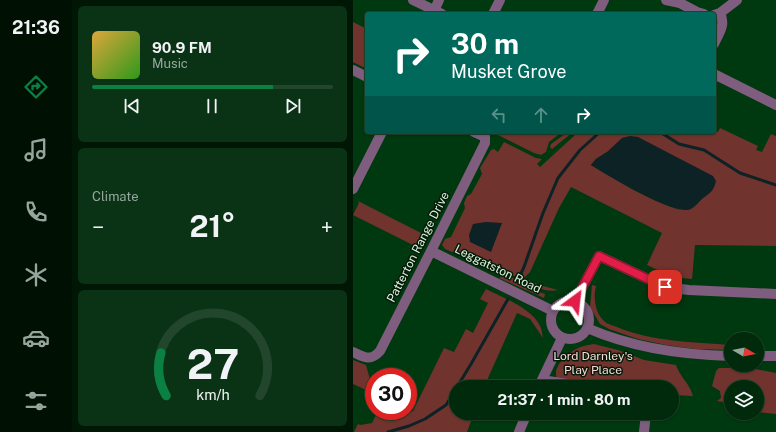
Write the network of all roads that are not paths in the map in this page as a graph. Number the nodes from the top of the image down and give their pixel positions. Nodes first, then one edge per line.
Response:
1 (413, 0) edge
2 (439, 0) edge
3 (500, 0) edge
4 (604, 0) edge
5 (666, 0) edge
6 (737, 0) edge
7 (438, 12) edge
8 (494, 12) edge
9 (598, 12) edge
10 (697, 12) edge
11 (717, 14) edge
12 (716, 40) edge
13 (353, 70) edge
14 (716, 75) edge
15 (365, 76) edge
16 (776, 105) edge
17 (381, 134) edge
18 (478, 134) edge
19 (353, 189) edge
20 (431, 251) junction
21 (776, 294) edge
22 (575, 301) junction
23 (553, 311) junction
24 (587, 328) junction
25 (562, 338) junction
26 (353, 352) edge
27 (724, 356) edge
28 (764, 356) edge
29 (776, 356) edge
30 (543, 380) edge
31 (524, 420) edge
32 (645, 420) edge
33 (519, 432) edge
34 (644, 432) edge

1 - 7 street
2 - 7 street
3 - 8 street
4 - 9 street
5 - 10 street
6 - 11 street
11 - 12 street
13 - 15 street
14 - 16 street
17 - 19 street
18 - 20 street, Patterton Range Drive
20 - 23 street, Leggatston Road
20 - 26 street, Patterton Range Drive
21 - 22 street
22 - 23 street
22 - 24 street
23 - 25 street
24 - 25 street
24 - 27 street
25 - 30 street
28 - 29 street
31 - 33 street
32 - 34 street

